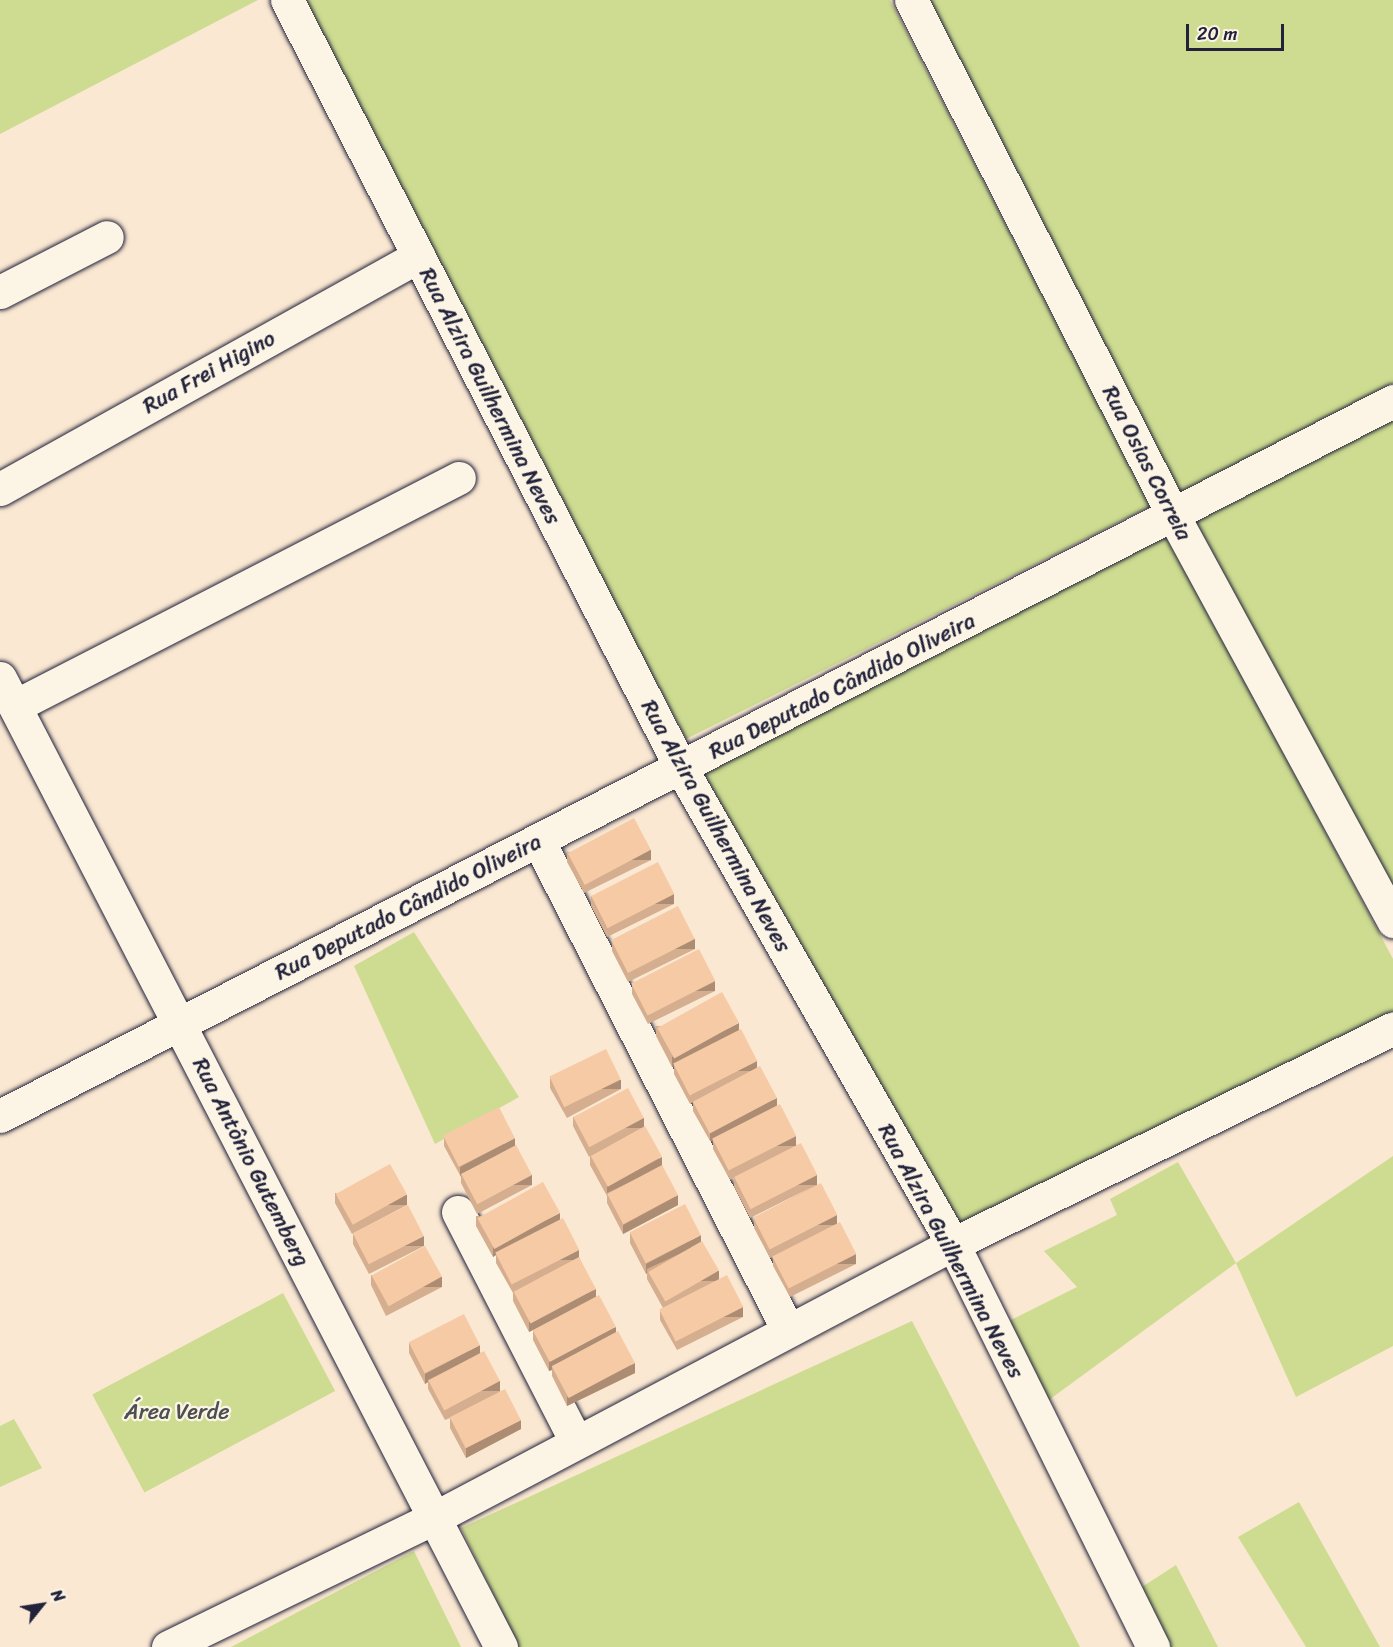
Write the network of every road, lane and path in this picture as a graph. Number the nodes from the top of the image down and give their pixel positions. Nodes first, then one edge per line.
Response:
1 (287, 0) edge
2 (911, 0) edge
3 (106, 237) dead end
4 (419, 255) junction
5 (0, 292) edge
6 (1393, 401) edge
7 (459, 478) dead end
8 (0, 489) edge
9 (1174, 518) junction
10 (0, 678) edge
11 (15, 706) junction
12 (681, 768) junction
13 (538, 840) junction
14 (1393, 921) edge
15 (180, 1024) junction
16 (1393, 1028) edge
17 (0, 1116) edge
18 (458, 1212) dead end
19 (953, 1244) junction
20 (788, 1330) junction
21 (576, 1442) junction
22 (436, 1517) junction
23 (168, 1647) edge
24 (501, 1647) edge
25 (1154, 1647) edge

1 - 4 street, Rua Alzira Guilhermina Neves
2 - 9 street, Rua Osias Correia
3 - 5 street
4 - 8 street, Rua Frei Higino
4 - 12 street, Rua Alzira Guilhermina Neves
6 - 9 street, Rua Deputado Cândido Oliveira
7 - 11 street
9 - 12 street, Rua Deputado Cândido Oliveira
9 - 14 street, Rua Osias Correia
10 - 11 street, Rua Antônio Gutemberg
11 - 15 street, Rua Antônio Gutemberg
12 - 13 street, Rua Deputado Cândido Oliveira
12 - 19 street, Rua Alzira Guilhermina Neves
13 - 15 street, Rua Deputado Cândido Oliveira
13 - 20 street
15 - 17 street, Rua Deputado Cândido Oliveira
15 - 22 street, Rua Antônio Gutemberg
16 - 19 street
18 - 21 street
19 - 20 street
19 - 25 street, Rua Alzira Guilhermina Neves
20 - 21 street
21 - 22 street
22 - 23 street
22 - 24 street, Rua Antônio Gutemberg

